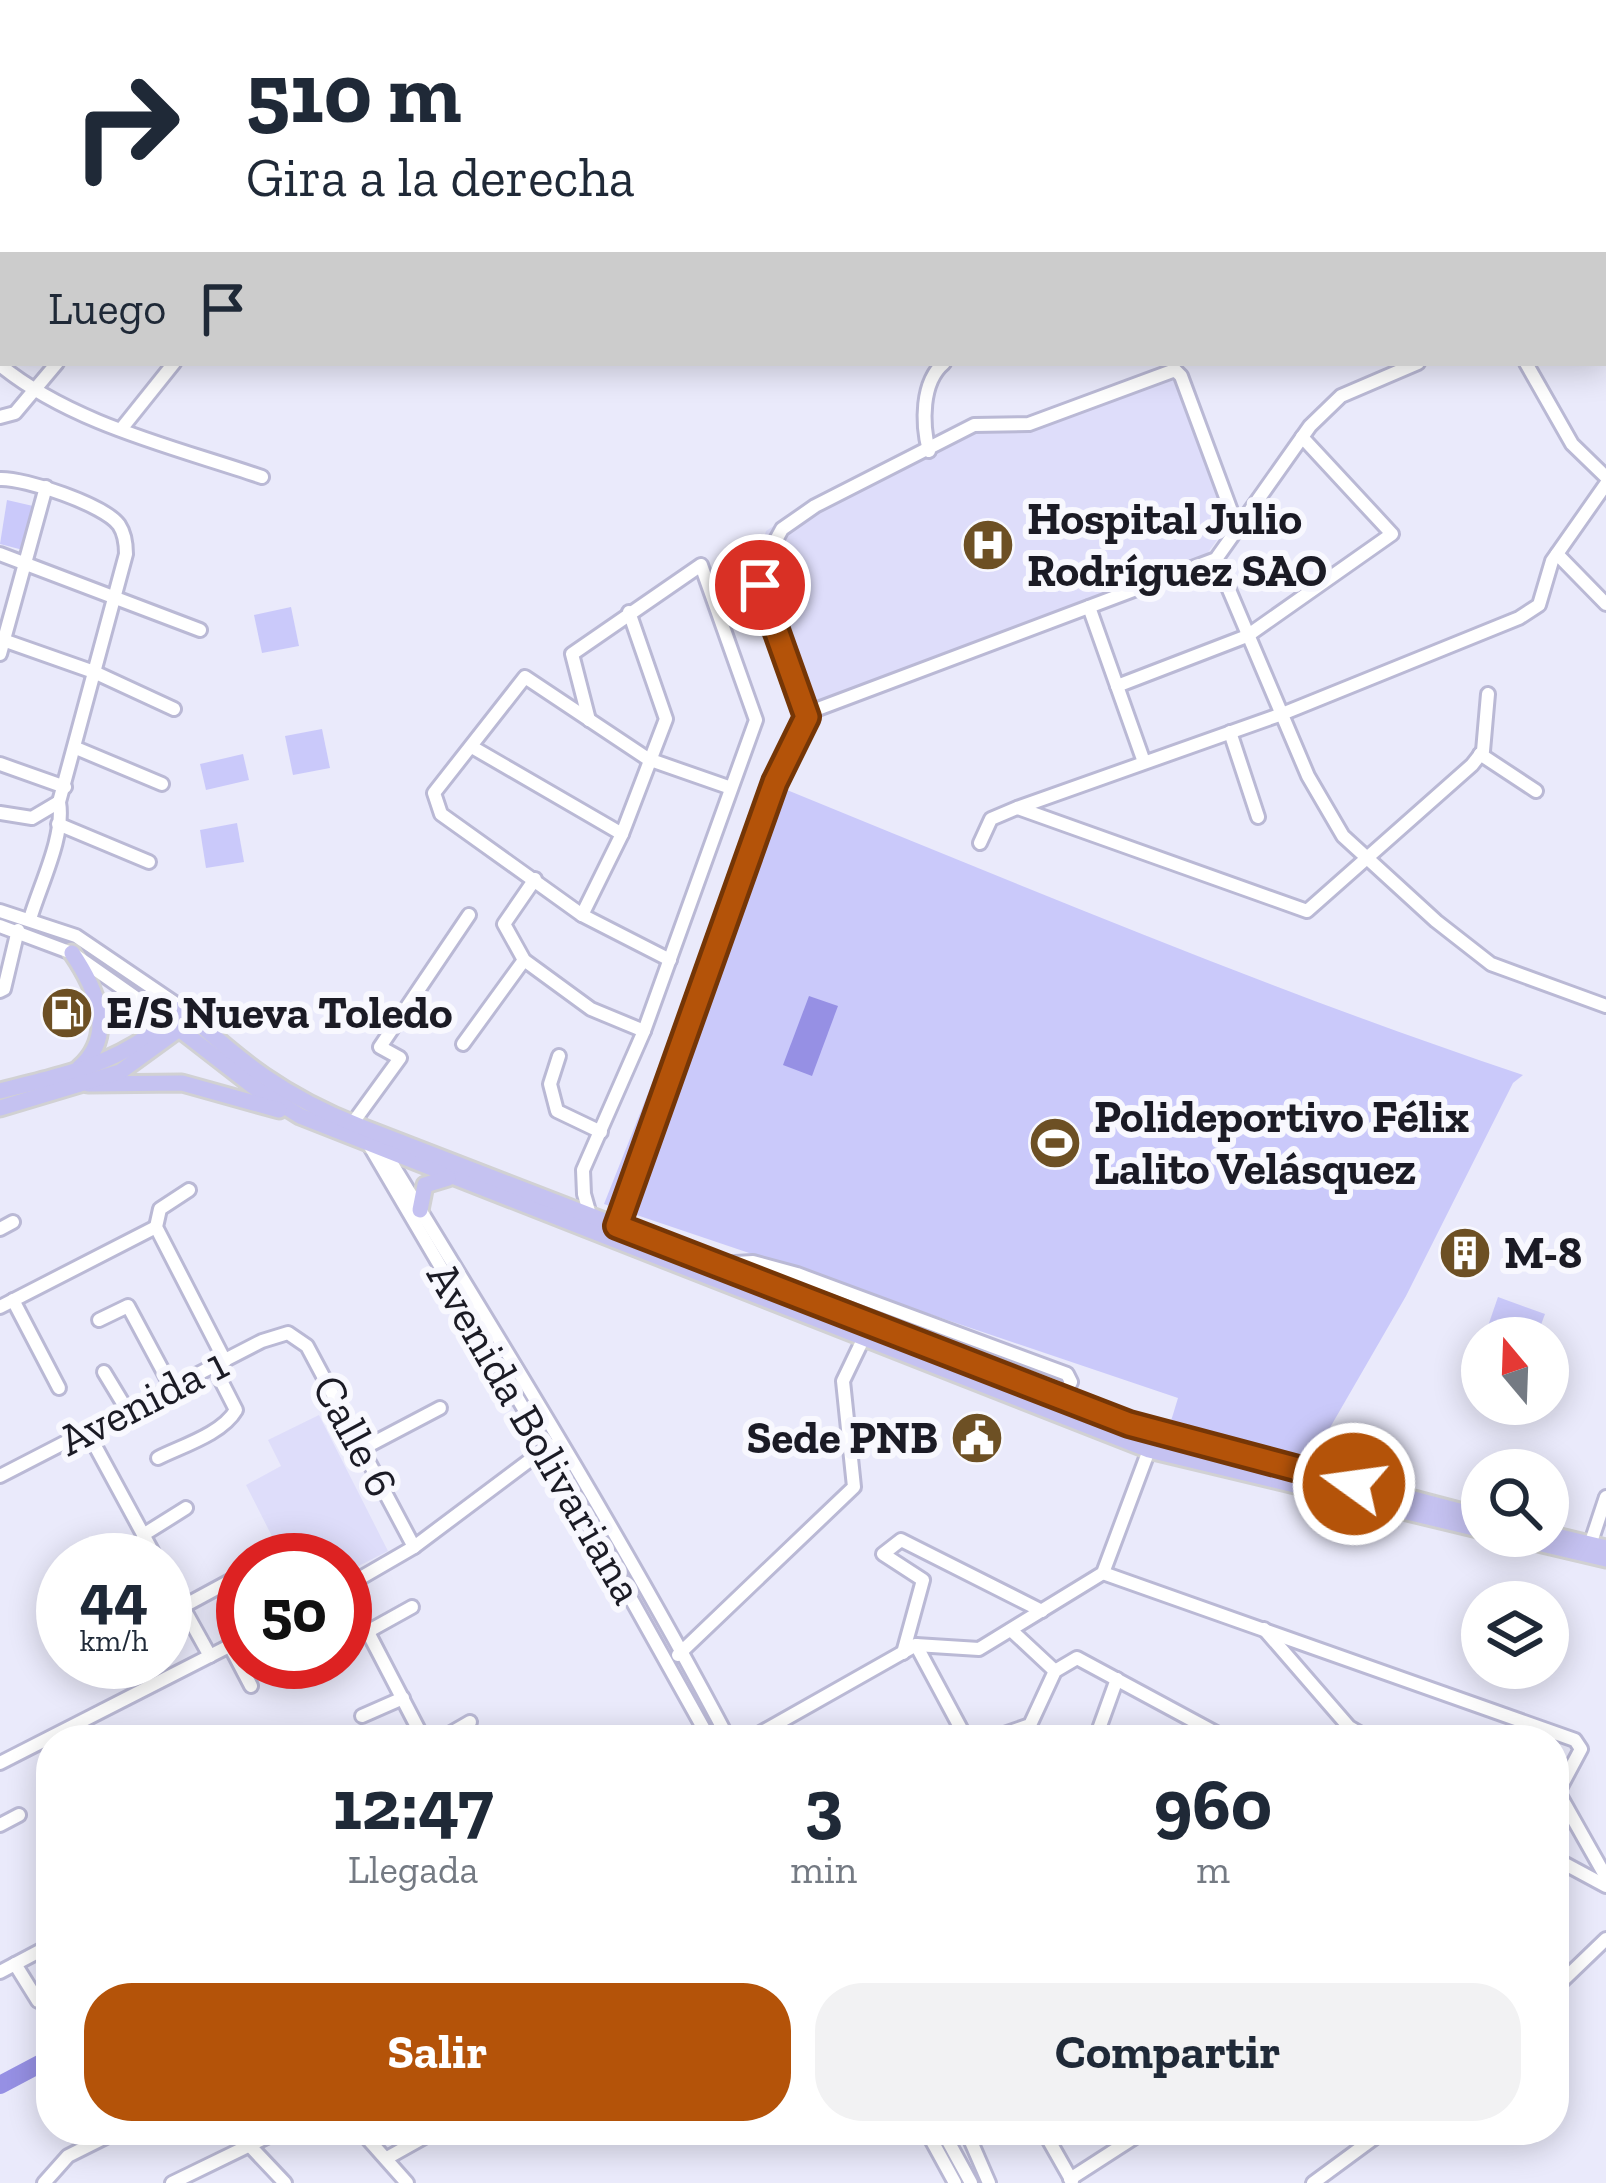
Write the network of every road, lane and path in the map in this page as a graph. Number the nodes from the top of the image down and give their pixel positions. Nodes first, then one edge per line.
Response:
1 (1, 366) edge
2 (55, 366) edge
3 (172, 366) edge
4 (942, 366) edge
5 (1411, 366) edge
6 (1528, 366) edge
7 (33, 392) junction
8 (0, 417) edge
9 (122, 428) junction
10 (1302, 437) junction
11 (929, 451) junction
12 (262, 477) dead end
13 (0, 479) edge
14 (1606, 480) edge
15 (46, 487) junction
16 (1237, 527) junction
17 (0, 554) edge
18 (1557, 554) junction
19 (1216, 559) junction
20 (25, 564) junction
21 (112, 598) junction
22 (1606, 604) edge
23 (1089, 607) junction
24 (629, 612) junction
25 (200, 630) dead end
26 (1246, 637) junction
27 (1, 644) edge
28 (94, 672) junction
29 (1117, 686) junction
30 (1488, 694) dead end
31 (174, 709) dead end
32 (1282, 714) junction
33 (807, 717) junction
34 (589, 720) junction
35 (1230, 732) junction
36 (472, 747) junction
37 (76, 748) junction
38 (1480, 754) junction
39 (648, 759) junction
40 (1144, 761) junction
41 (0, 764) edge
42 (162, 784) dead end
43 (65, 787) junction
44 (731, 788) junction
45 (1536, 791) dead end
46 (59, 802) junction
47 (1017, 808) junction
48 (0, 813) edge
49 (1258, 817) dead end
50 (58, 824) junction
51 (622, 834) junction
52 (980, 843) dead end
53 (1368, 859) junction
54 (149, 862) dead end
55 (535, 879) junction
56 (0, 910) edge
57 (469, 915) dead end
58 (582, 915) junction
59 (30, 919) junction
60 (0, 926) edge
61 (18, 930) junction
62 (72, 953) junction
63 (524, 960) junction
64 (670, 960) junction
65 (0, 991) edge
66 (1606, 1006) edge
67 (181, 1019) junction
68 (644, 1031) junction
69 (464, 1044) dead end
70 (559, 1056) dead end
71 (82, 1078) junction
72 (0, 1091) edge
73 (0, 1108) edge
74 (300, 1116) junction
75 (601, 1132) junction
76 (367, 1136) junction
77 (451, 1178) junction
78 (189, 1190) dead end
79 (420, 1210) junction
80 (590, 1216) junction
81 (617, 1226) junction
82 (156, 1227) junction
83 (678, 1258) junction
84 (715, 1264) junction
85 (7, 1304) edge
86 (100, 1320) dead end
87 (867, 1332) junction
88 (288, 1333) joint
89 (219, 1364) junction
90 (104, 1372) dead end
91 (59, 1388) dead end
92 (172, 1388) junction
93 (1059, 1406) junction
94 (440, 1408) dead end
95 (127, 1410) junction
96 (87, 1431) junction
97 (556, 1432) junction
98 (362, 1449) junction
99 (548, 1450) junction
100 (1149, 1450) junction
101 (567, 1452) junction
102 (158, 1458) dead end
103 (1224, 1460) junction
104 (0, 1476) edge
105 (1606, 1498) edge
106 (186, 1508) dead end
107 (1461, 1512) edge
108 (1461, 1524) edge
109 (142, 1533) edge
110 (146, 1533) edge
111 (415, 1547) junction
112 (1594, 1549) edge
113 (1606, 1559) edge
114 (372, 1572) edge
115 (1103, 1573) junction
116 (412, 1607) dead end
117 (1042, 1611) junction
118 (192, 1624) edge
119 (1263, 1628) junction
120 (372, 1630) edge
121 (1011, 1630) junction
122 (372, 1642) edge
123 (910, 1649) junction
124 (682, 1651) junction
125 (216, 1653) edge
126 (210, 1656) junction
127 (668, 1663) junction
128 (1055, 1671) junction
129 (1117, 1679) junction
130 (404, 1698) junction
131 (362, 1716) dead end
132 (470, 1722) dead end
133 (82, 1725) edge
134 (417, 1725) edge
135 (465, 1725) edge
136 (702, 1725) edge
137 (721, 1725) edge
138 (775, 1725) edge
139 (958, 1725) edge
140 (1030, 1725) edge
141 (1100, 1725) edge
142 (1201, 1725) edge
143 (1347, 1725) edge
144 (1533, 1725) edge
145 (1569, 1738) edge
146 (36, 1747) edge
147 (0, 1763) edge
148 (1569, 1769) edge
149 (1569, 1812) edge
150 (19, 1815) dead end
151 (0, 1825) edge
152 (1569, 1865) edge
153 (1606, 1882) edge
154 (1606, 1939) edge
155 (36, 1953) edge
156 (15, 1964) junction
157 (0, 1972) edge
158 (1569, 1975) edge
159 (36, 1998) edge
160 (90, 2145) edge
161 (255, 2145) edge
162 (374, 2145) edge
163 (410, 2145) edge
164 (934, 2145) edge
165 (951, 2145) edge
166 (973, 2145) edge
167 (1052, 2145) edge
168 (1122, 2145) edge
169 (1125, 2145) edge
170 (1365, 2145) edge
171 (251, 2147) junction
172 (1121, 2148) junction
173 (387, 2158) junction
174 (194, 2178) edge
175 (1072, 2181) edge
176 (44, 2183) edge
177 (172, 2183) edge
178 (285, 2183) edge
179 (407, 2183) edge
180 (955, 2183) edge
181 (971, 2183) edge
182 (989, 2183) edge
183 (1313, 2183) edge

1 - 7 street
2 - 7 street
3 - 9 street
4 - 11 street
5 - 10 street
6 - 14 street
7 - 8 street
7 - 9 street
9 - 12 street
10 - 16 street
10 - 26 street
11 - 16 street
11 - 33 street
13 - 15 street
14 - 18 street
15 - 20 street
15 - 21 street
16 - 19 street
17 - 20 street
18 - 22 street
18 - 32 street
19 - 23 street
19 - 26 street
20 - 21 street
20 - 27 street
21 - 25 street
21 - 28 street
23 - 29 street
23 - 33 street
24 - 34 street
24 - 39 street
24 - 44 street
26 - 29 street
26 - 32 street
27 - 28 street
28 - 31 street
28 - 37 street
29 - 40 street
30 - 38 street
32 - 35 street
32 - 53 street
33 - 81 street
34 - 36 street
34 - 39 street
35 - 40 street
35 - 49 street
36 - 51 street
36 - 55 street
37 - 42 street
37 - 43 street
38 - 45 street
38 - 53 street
39 - 44 street
39 - 51 street
40 - 47 street
41 - 43 street
43 - 46 street
44 - 64 street
46 - 48 street
46 - 50 street
47 - 52 street
47 - 53 street
50 - 54 street
50 - 59 street
51 - 58 street
53 - 66 street
55 - 58 street
55 - 63 street
56 - 59 street
57 - 76 street
58 - 64 street
59 - 67 street
60 - 61 street
61 - 62 street
61 - 65 street
62 - 67 street
62 - 71 main road
63 - 68 street
63 - 69 street
64 - 68 street
67 - 71 main road
67 - 74 main road
67 - 76 main road
68 - 75 street
70 - 75 street
71 - 72 main road
71 - 73 main road
71 - 74 main road
74 - 76 main road
75 - 80 street
76 - 77 main road
76 - 79 street, Avenida Bolivariana
76 - 80 main road
76 - 99 street, Avenida Bolivariana
77 - 79 main road
77 - 83 main road
78 - 82 street
79 - 97 street, Avenida Bolivariana
80 - 81 main road
81 - 83 main road
82 - 85 street
82 - 89 street
83 - 84 main road
83 - 87 main road
84 - 87 main road
84 - 93 street
85 - 91 street
86 - 92 street
87 - 93 main road
87 - 124 street
88 - 89 street, Avenida 1
88 - 98 street, Calle 6
89 - 92 street, Avenida 1
89 - 102 street
90 - 95 street
92 - 95 street, Avenida 1
93 - 100 main road
93 - 103 main road
94 - 98 street
95 - 96 street, Avenida 1
96 - 104 street, Avenida 1
96 - 109 street
97 - 99 street
97 - 101 street, Avenida Bolivariana
98 - 111 street, Calle 6
99 - 101 street
99 - 111 street
99 - 127 street, Avenida Bolivariana
100 - 103 main road
100 - 115 street
101 - 124 street, Avenida Bolivariana
103 - 107 main road
103 - 108 main road
105 - 112 street
106 - 110 street
111 - 114 street
112 - 113 main road
115 - 117 street
115 - 119 street
116 - 120 street
117 - 121 street
117 - 123 street
118 - 126 street
119 - 143 street
119 - 144 street
121 - 123 street
121 - 128 street
122 - 130 street
123 - 138 street
123 - 139 street
124 - 127 street
124 - 137 street, Avenida Bolivariana
125 - 126 street
126 - 133 street
127 - 136 street, Avenida Bolivariana
128 - 129 street
128 - 140 street
129 - 141 street
129 - 142 street
130 - 131 street
130 - 134 street
132 - 135 street
145 - 148 street
146 - 147 street
149 - 153 street
150 - 151 street
152 - 153 street
154 - 158 street
155 - 156 street
156 - 157 street
156 - 159 street
160 - 176 street
161 - 171 street
162 - 173 street
163 - 173 street
164 - 180 street
165 - 181 street
166 - 182 street
167 - 175 street
168 - 172 street
169 - 172 street
170 - 183 street
171 - 174 street
171 - 178 street
172 - 175 street
173 - 179 street
174 - 177 street

